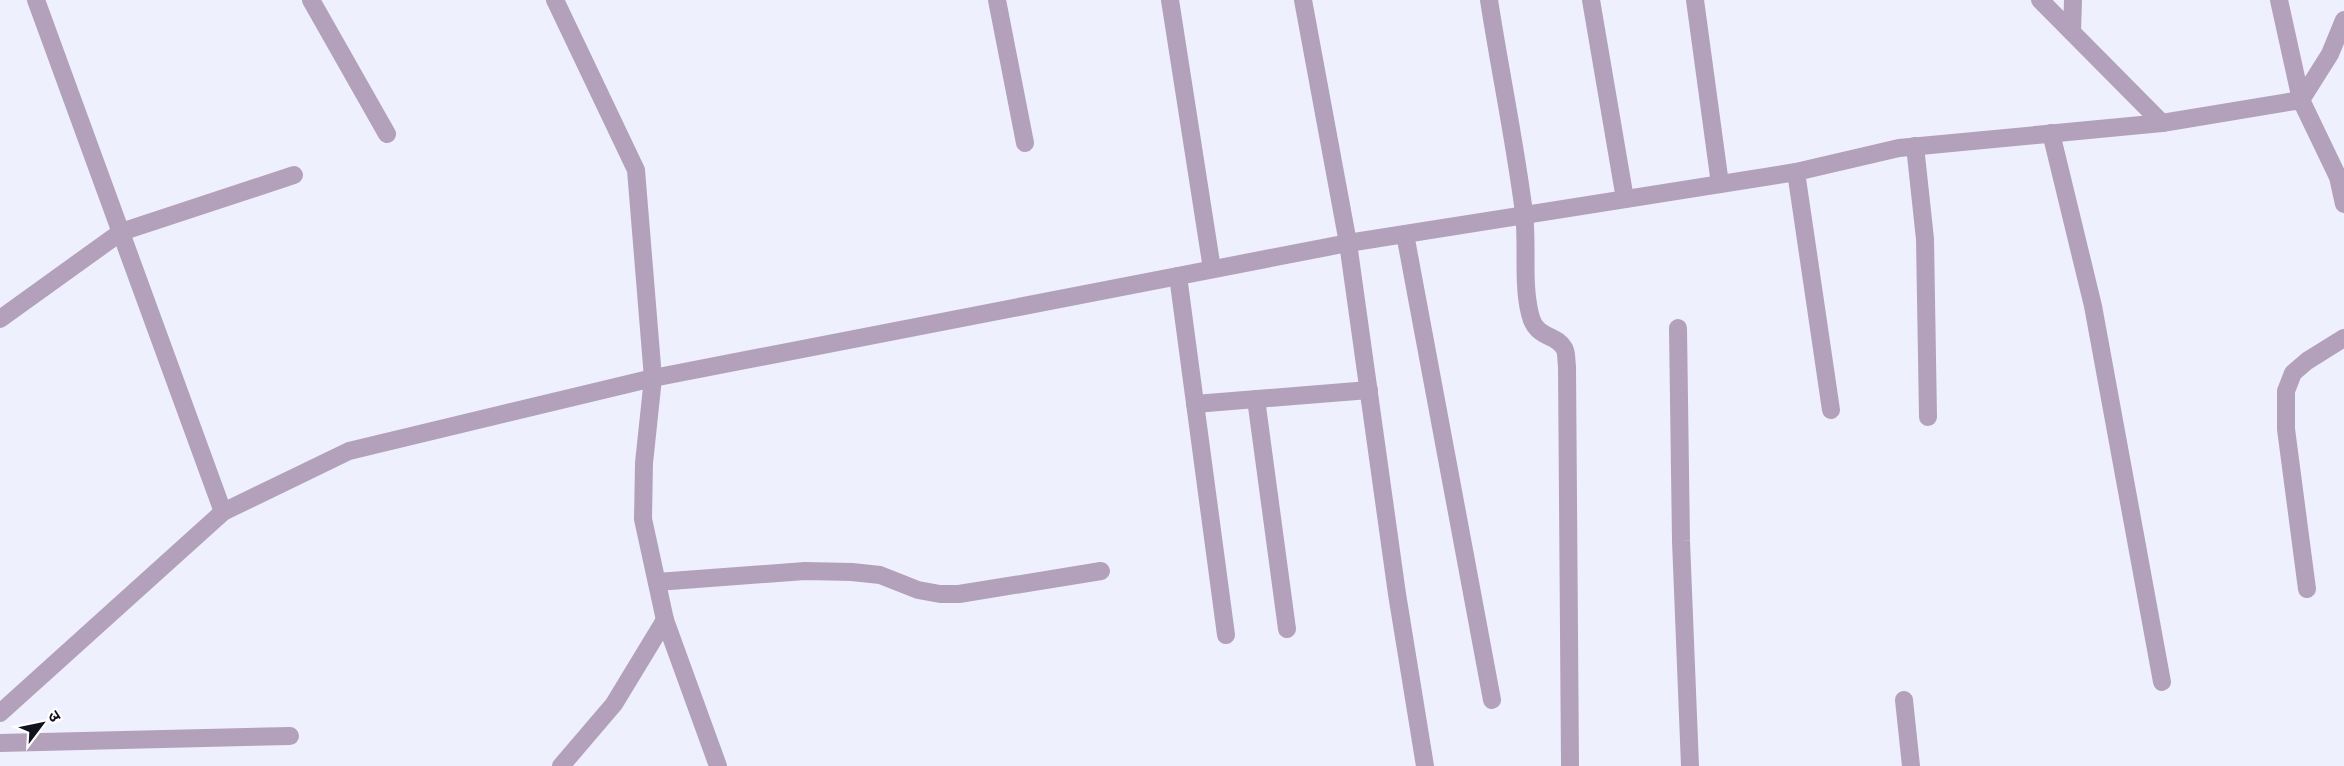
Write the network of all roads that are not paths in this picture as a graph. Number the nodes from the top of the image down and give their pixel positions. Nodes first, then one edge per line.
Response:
1 (36, 0) edge
2 (311, 0) edge
3 (555, 0) edge
4 (997, 0) edge
5 (1170, 0) edge
6 (1303, 0) edge
7 (1489, 0) edge
8 (1591, 0) edge
9 (1695, 0) edge
10 (2040, 0) edge
11 (2073, 0) edge
12 (2279, 0) edge
13 (2344, 20) edge
14 (2072, 32) junction
15 (2301, 100) junction
16 (2162, 123) junction
17 (2051, 133) junction
18 (387, 134) dead end
19 (1025, 143) dead end
20 (1915, 146) junction
21 (1796, 172) junction
22 (294, 175) dead end
23 (2341, 178) edge
24 (1720, 184) junction
25 (1625, 199) junction
26 (2344, 204) edge
27 (1524, 215) junction
28 (121, 232) junction
29 (1405, 234) junction
30 (1348, 243) junction
31 (1212, 269) junction
32 (1178, 276) junction
33 (0, 319) edge
34 (1678, 328) dead end
35 (2344, 338) edge
36 (653, 378) junction
37 (1369, 390) junction
38 (1256, 399) junction
39 (1195, 404) junction
40 (1831, 410) dead end
41 (1928, 417) dead end
42 (223, 512) junction
43 (1101, 571) dead end
44 (657, 582) junction
45 (2307, 589) dead end
46 (665, 620) junction
47 (1287, 630) dead end
48 (1226, 635) dead end
49 (2162, 682) dead end
50 (1492, 700) dead end
51 (1905, 700) dead end
52 (0, 713) edge
53 (290, 736) dead end
54 (0, 743) edge
55 (561, 766) edge
56 (718, 766) edge
57 (1425, 766) edge
58 (1570, 766) edge
59 (1690, 766) edge
60 (1911, 766) edge

1 - 28 street
2 - 18 street
3 - 36 street
4 - 19 street
5 - 31 street
6 - 30 street
7 - 27 street
8 - 25 street
9 - 24 street
10 - 14 street
11 - 14 street
12 - 15 street
13 - 15 street
14 - 16 street
15 - 16 street
15 - 23 street
16 - 17 street
17 - 20 street
17 - 49 street
20 - 21 street
20 - 41 street
21 - 24 street
21 - 40 street
22 - 28 street
23 - 26 street
24 - 25 street
25 - 27 street
27 - 29 street
27 - 58 street
28 - 33 street
28 - 42 street
29 - 30 street
29 - 50 street
30 - 31 street
30 - 37 street
31 - 32 street
32 - 36 street
32 - 39 street
34 - 59 street
35 - 45 street
36 - 42 street
36 - 44 street
37 - 38 street
37 - 57 street
38 - 39 street
38 - 47 street
39 - 48 street
42 - 52 street
43 - 44 street
44 - 46 street
46 - 55 street
46 - 56 street
51 - 60 street
53 - 54 street

